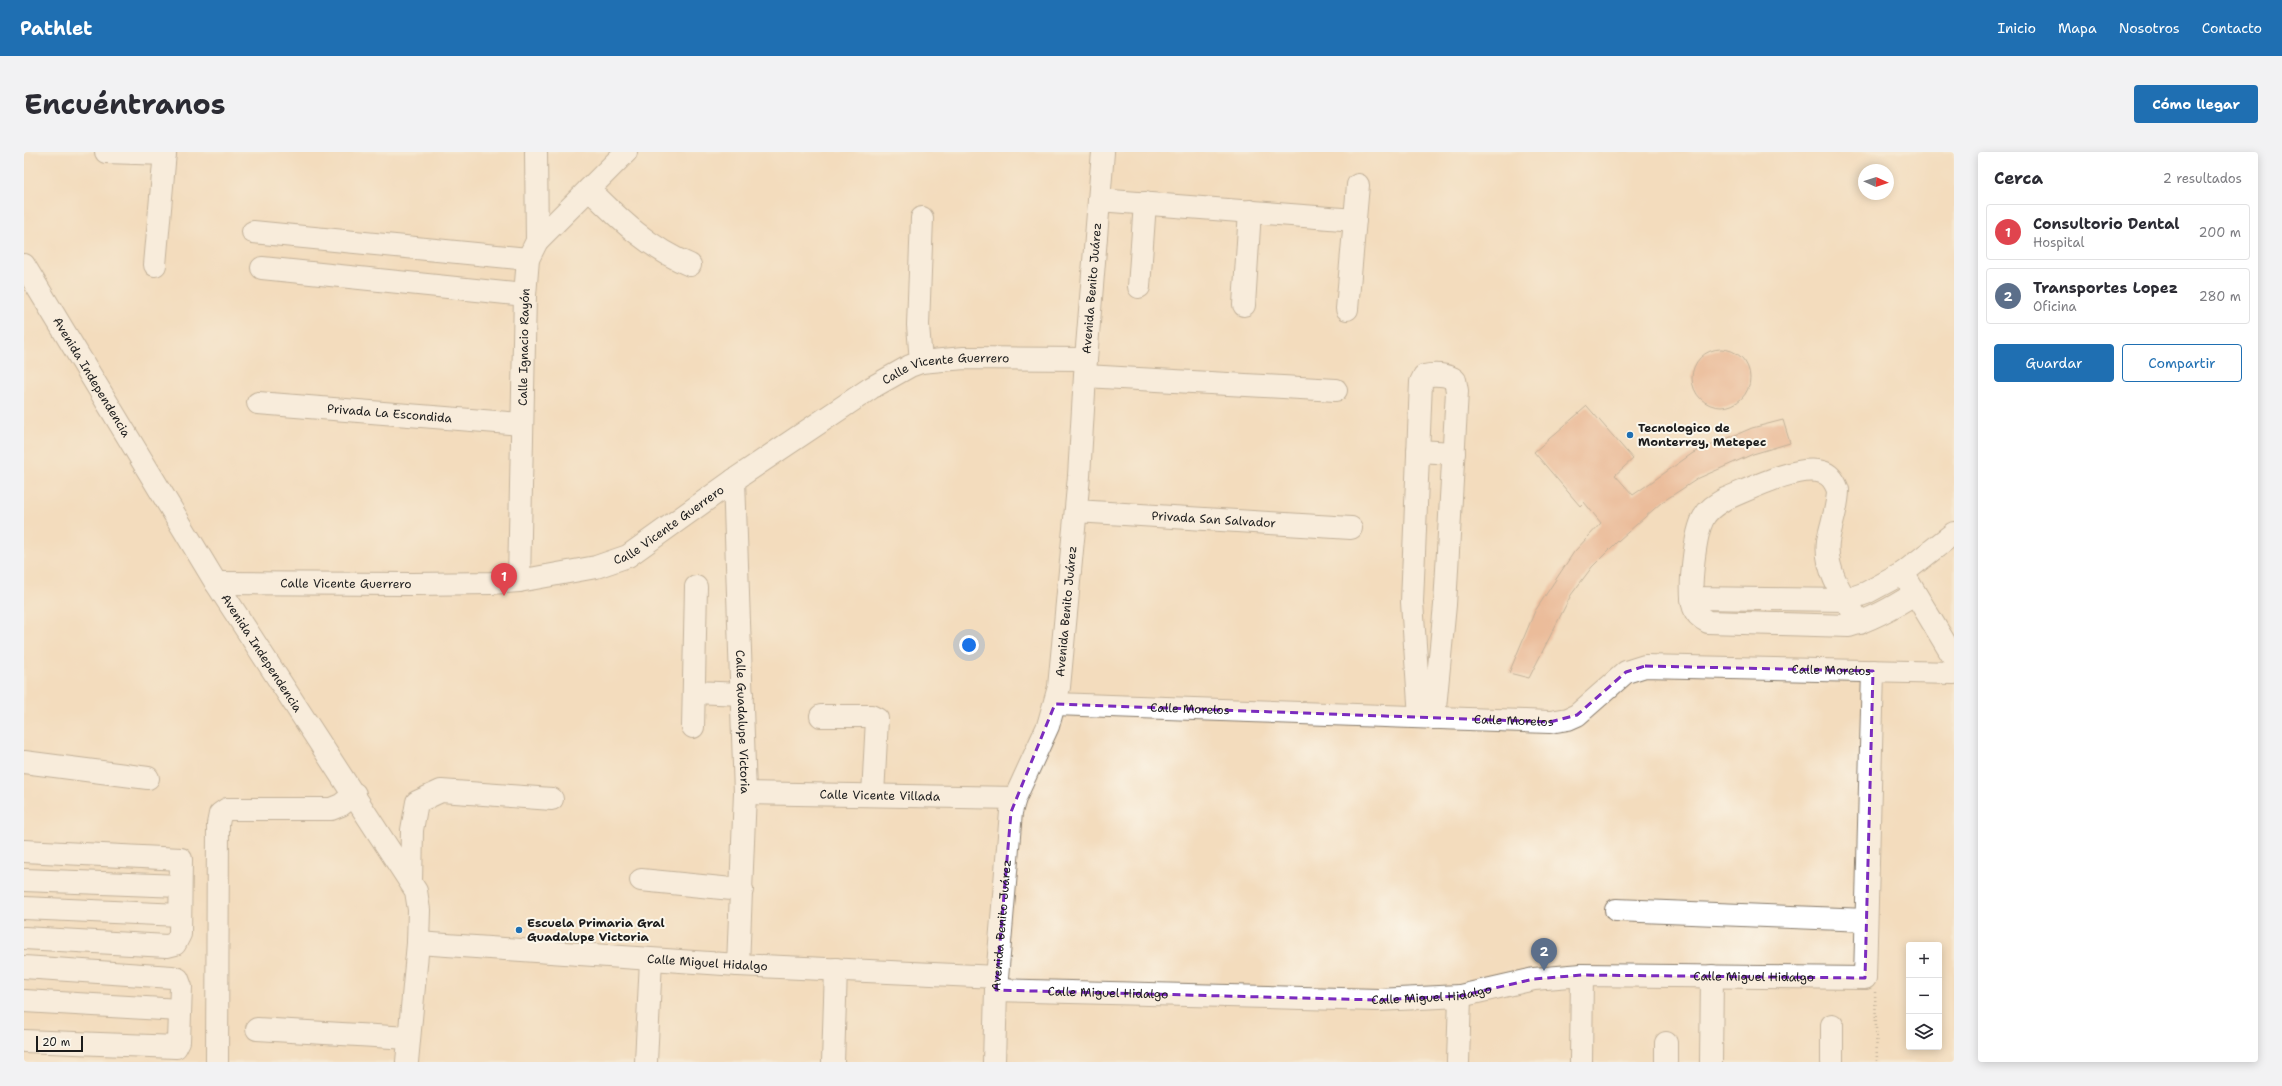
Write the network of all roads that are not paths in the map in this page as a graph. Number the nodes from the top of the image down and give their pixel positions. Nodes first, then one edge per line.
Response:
1 (106, 152) edge
2 (536, 152) edge
3 (626, 152) edge
4 (1103, 152) edge
5 (165, 153) edge
6 (1358, 185) dead end
7 (589, 189) junction
8 (1099, 200) junction
9 (1145, 203) junction
10 (1250, 211) junction
11 (922, 218) dead end
12 (1355, 220) junction
13 (253, 232) dead end
14 (533, 250) junction
15 (24, 265) edge
16 (155, 265) dead end
17 (690, 265) dead end
18 (262, 268) dead end
19 (1139, 287) dead end
20 (525, 295) junction
21 (1244, 305) dead end
22 (1347, 309) dead end
23 (921, 362) junction
24 (1085, 367) junction
25 (1336, 390) dead end
26 (258, 404) dead end
27 (521, 424) junction
28 (1418, 451) junction
29 (1454, 453) junction
30 (734, 480) junction
31 (1076, 511) junction
32 (1351, 528) dead end
33 (1954, 533) edge
34 (1903, 574) junction
35 (519, 581) junction
36 (216, 583) junction
37 (696, 587) dead end
38 (1914, 594) junction
39 (1692, 598) junction
40 (1741, 599) junction
41 (1785, 600) junction
42 (1846, 600) junction
43 (1860, 623) junction
44 (1741, 624) junction
45 (1784, 626) junction
46 (1954, 658) edge
47 (1874, 671) junction
48 (1954, 673) edge
49 (694, 692) junction
50 (742, 694) junction
51 (1055, 704) junction
52 (821, 716) dead end
53 (1427, 717) junction
54 (693, 727) dead end
55 (24, 762) edge
56 (148, 778) dead end
57 (745, 793) junction
58 (355, 794) junction
59 (873, 795) junction
60 (1015, 798) junction
61 (552, 799) dead end
62 (24, 851) edge
63 (24, 880) edge
64 (641, 880) dead end
65 (411, 882) junction
66 (180, 886) junction
67 (742, 890) junction
68 (24, 908) edge
69 (1616, 910) dead end
70 (180, 915) junction
71 (1866, 920) junction
72 (24, 938) edge
73 (418, 943) junction
74 (651, 960) junction
75 (738, 965) junction
76 (24, 967) edge
77 (836, 969) junction
78 (1582, 975) junction
79 (1712, 976) junction
80 (997, 983) junction
81 (1460, 996) junction
82 (24, 1001) edge
83 (180, 1010) junction
84 (1832, 1025) dead end
85 (257, 1029) dead end
86 (409, 1038) junction
87 (24, 1041) edge
88 (218, 1062) edge
89 (408, 1062) edge
90 (646, 1062) edge
91 (833, 1062) edge
92 (994, 1062) edge
93 (1458, 1062) edge
94 (1581, 1062) edge
95 (1711, 1062) edge
96 (1832, 1062) edge

1 - 5 street
2 - 14 street, Calle Ignacio Rayón
3 - 7 street
4 - 8 street, Avenida Benito Juárez
5 - 16 street
6 - 12 street
7 - 14 street
7 - 17 street
8 - 9 street
8 - 24 street, Avenida Benito Juárez
9 - 10 street
9 - 19 street
10 - 12 street
10 - 21 street
11 - 23 street
12 - 22 street
13 - 14 street
14 - 20 street, Calle Ignacio Rayón
15 - 36 street, Avenida Independencia
18 - 20 street
20 - 27 street, Calle Ignacio Rayón
23 - 24 street, Calle Vicente Guerrero
23 - 30 street, Calle Vicente Guerrero
24 - 25 street, Calle Vicente Guerrero
24 - 31 street, Avenida Benito Juárez
26 - 27 street, Privada La Escondida
27 - 35 street, Calle Ignacio Rayón
28 - 29 street
28 - 29 street
28 - 53 street
29 - 53 street
30 - 35 street, Calle Vicente Guerrero
30 - 50 street, Calle Guadalupe Victoria
31 - 32 street, Privada San Salvador
31 - 51 street, Avenida Benito Juárez
33 - 34 street
34 - 38 street
34 - 42 street
35 - 36 street, Calle Vicente Guerrero
36 - 58 street, Avenida Independencia
37 - 49 street
38 - 43 street
38 - 46 street
39 - 40 street
39 - 42 street
39 - 44 street
40 - 41 street
40 - 44 street
41 - 42 street
41 - 45 street
42 - 43 street
43 - 45 street
44 - 45 street
47 - 48 street, Calle Morelos
47 - 53 street, Calle Morelos
47 - 71 street
49 - 50 street
49 - 54 street
50 - 57 street, Calle Guadalupe Victoria
51 - 53 street, Calle Morelos
51 - 60 street, Avenida Benito Juárez
52 - 59 street
55 - 56 street
57 - 59 street, Calle Vicente Villada
57 - 67 street, Calle Guadalupe Victoria
58 - 65 street, Avenida Independencia
58 - 88 street
59 - 60 street, Calle Vicente Villada
60 - 80 street, Avenida Benito Juárez
61 - 65 street
62 - 66 street
63 - 66 street
64 - 67 street
65 - 73 street, Avenida Independencia
66 - 70 street
67 - 75 street, Calle Guadalupe Victoria
68 - 70 street
69 - 71 street
70 - 72 street
71 - 79 street, Calle Miguel Hidalgo
73 - 74 street, Calle Miguel Hidalgo
73 - 86 street, Avenida Independencia
74 - 75 street, Calle Miguel Hidalgo
74 - 90 street
75 - 77 street, Calle Miguel Hidalgo
76 - 83 street
77 - 80 street, Calle Miguel Hidalgo
77 - 91 street
78 - 79 street, Calle Miguel Hidalgo
78 - 81 street, Calle Miguel Hidalgo
78 - 94 street
79 - 95 street
80 - 81 street, Calle Miguel Hidalgo
80 - 92 street, Avenida Benito Juárez
81 - 93 street
82 - 83 street
83 - 87 street
84 - 96 street
85 - 86 street
86 - 89 street, Avenida Independencia

